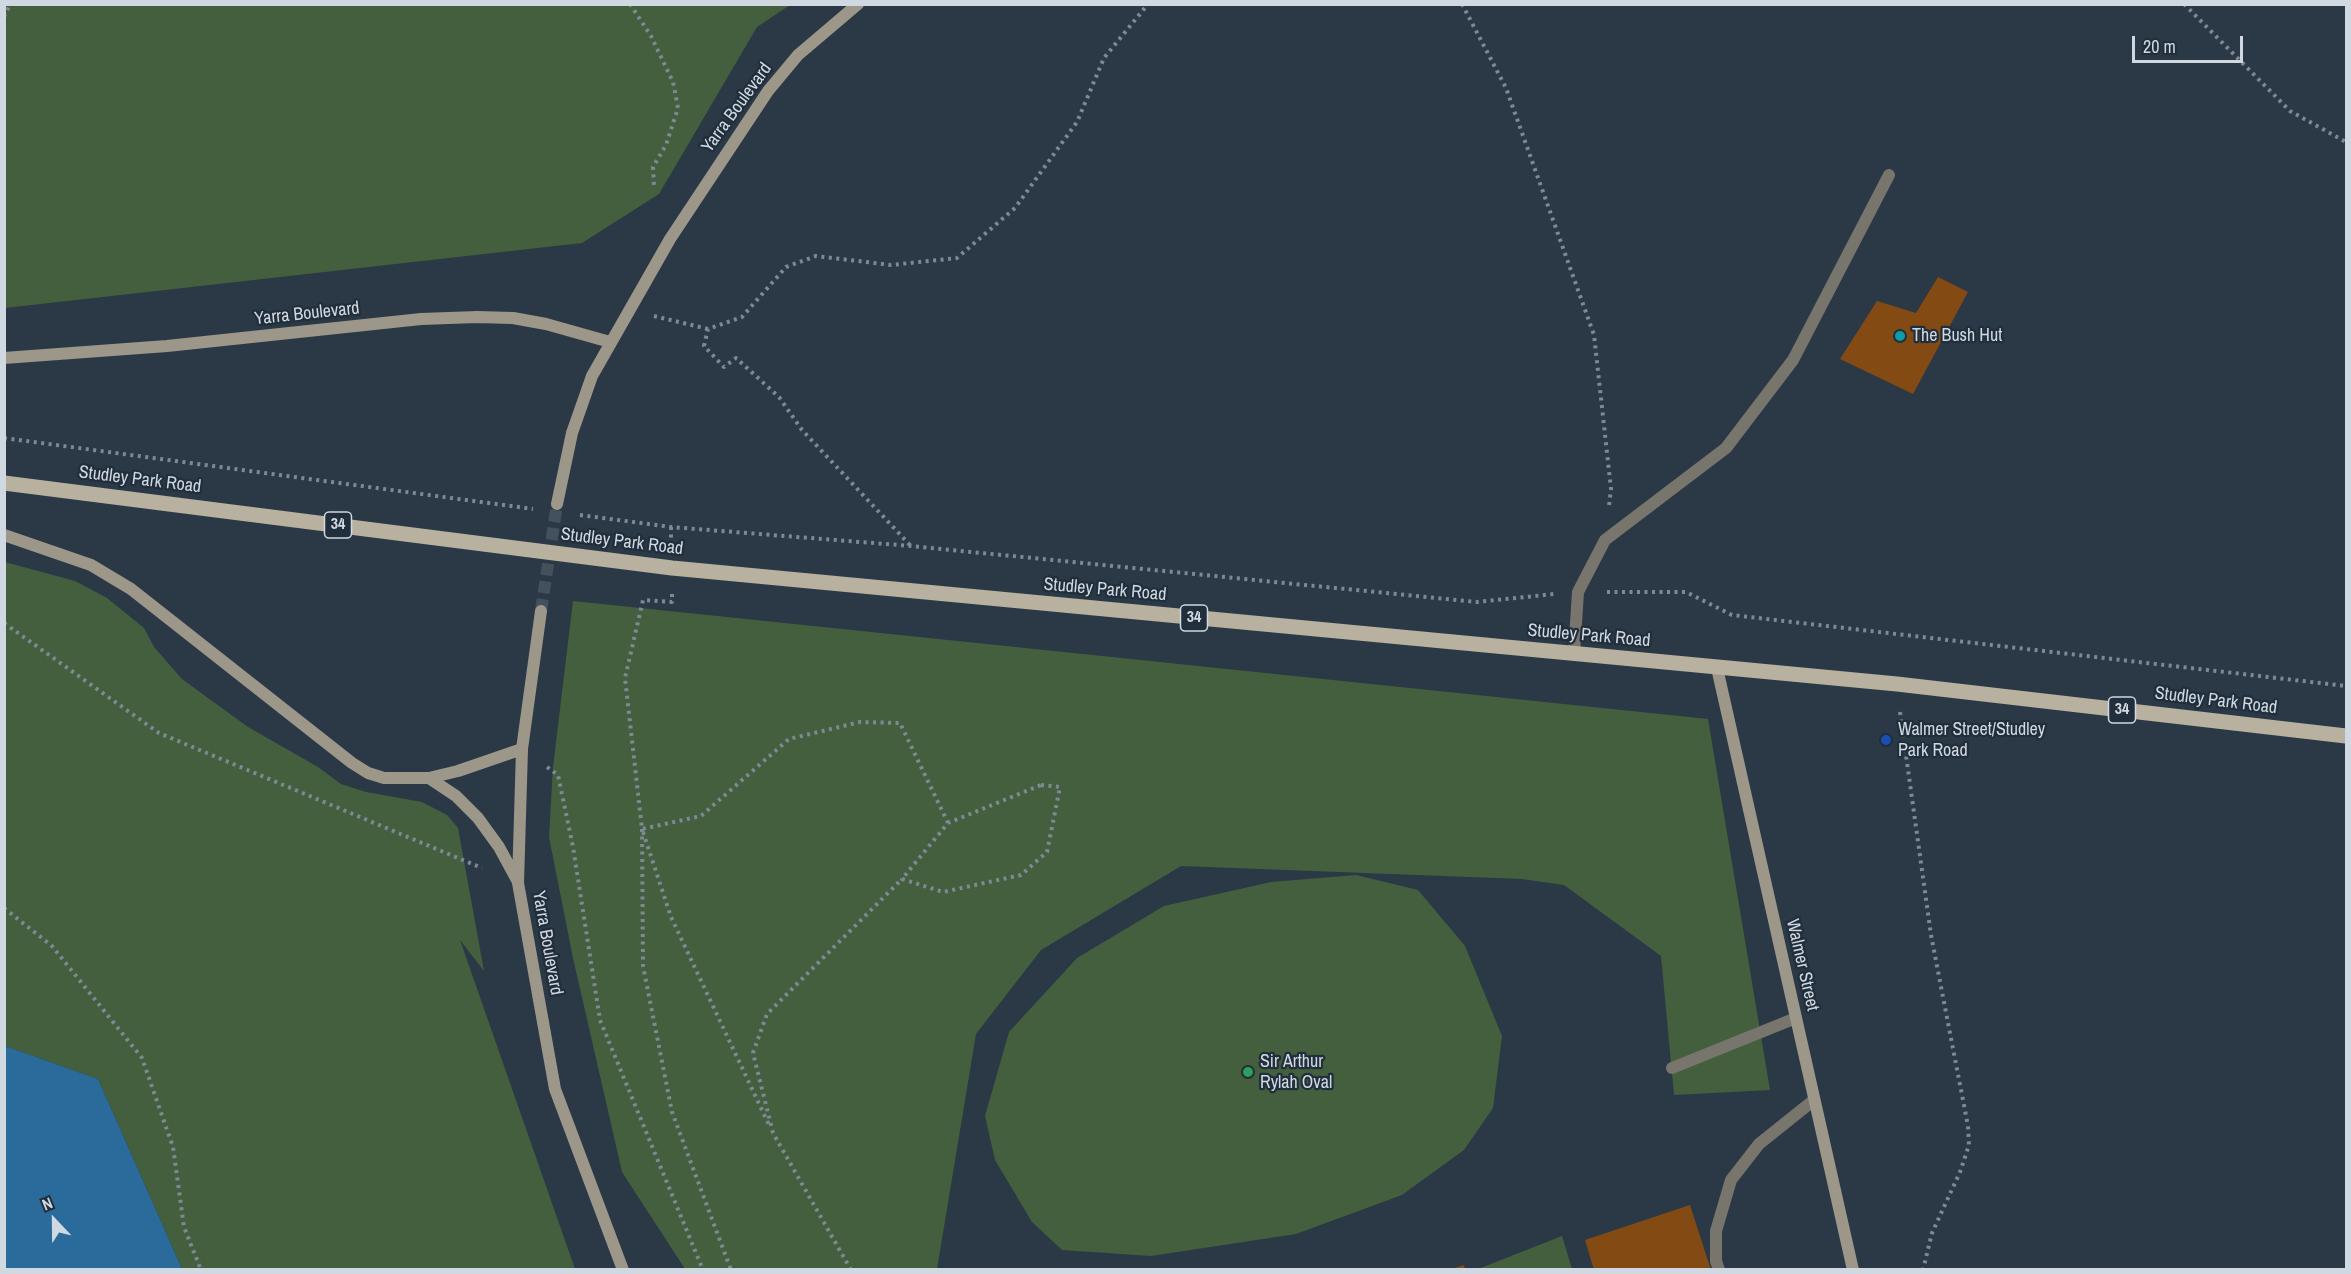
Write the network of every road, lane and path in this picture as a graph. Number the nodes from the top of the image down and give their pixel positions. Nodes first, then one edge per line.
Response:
1 (10, 4) edge
2 (630, 4) edge
3 (858, 4) edge
4 (1148, 4) edge
5 (1462, 4) edge
6 (2184, 4) edge
7 (4, 16) edge
8 (2346, 142) edge
9 (1889, 175) dead end
10 (654, 186) dead end
11 (629, 309) junction
12 (708, 330) junction
13 (610, 342) junction
14 (4, 358) edge
15 (4, 438) edge
16 (4, 483) edge
17 (557, 504) tunnel mouth
18 (543, 510) dead end
19 (578, 514) dead end
20 (4, 535) edge
21 (1605, 540) junction
22 (911, 546) junction
23 (672, 568) junction
24 (1578, 592) junction
25 (541, 611) tunnel mouth
26 (4, 623) edge
27 (1574, 654) junction
28 (1717, 668) junction
29 (1897, 684) junction
30 (2346, 686) edge
31 (2346, 736) edge
32 (522, 750) junction
33 (429, 778) junction
34 (948, 823) junction
35 (642, 829) junction
36 (902, 879) junction
37 (518, 883) junction
38 (4, 908) edge
39 (1796, 1018) junction
40 (1672, 1068) dead end
41 (1814, 1100) junction
42 (773, 1133) junction
43 (201, 1269) edge
44 (623, 1269) edge
45 (703, 1269) edge
46 (731, 1269) edge
47 (851, 1269) edge
48 (1719, 1269) edge
49 (1853, 1269) edge
50 (1923, 1269) edge

1 - 7 path
2 - 10 path
3 - 11 main road, Yarra Boulevard
4 - 12 path
5 - 21 path
6 - 8 path
9 - 21 lane
11 - 12 path
11 - 13 main road, Yarra Boulevard
12 - 22 path
13 - 14 main road, Yarra Boulevard
13 - 17 main road, Yarra Boulevard
15 - 18 path
16 - 23 main road, Studley Park Road / 34
19 - 22 path
20 - 33 main road
21 - 24 lane
22 - 24 path
23 - 27 main road, Studley Park Road / 34
23 - 35 path
24 - 27 lane
24 - 30 path
25 - 32 main road, Yarra Boulevard
26 - 37 path
27 - 28 main road, Studley Park Road / 34
28 - 29 main road, Studley Park Road / 34
28 - 39 main road, Walmer Street
29 - 31 main road, Studley Park Road / 34
29 - 50 path
32 - 33 main road
32 - 37 main road, Yarra Boulevard
32 - 45 path
33 - 37 main road
34 - 35 path
34 - 36 path
34 - 36 path
35 - 42 path
35 - 46 path
36 - 42 path
37 - 44 main road, Yarra Boulevard
38 - 43 path
39 - 40 lane
39 - 41 main road, Walmer Street
41 - 48 lane
41 - 49 main road, Walmer Street
42 - 47 path

